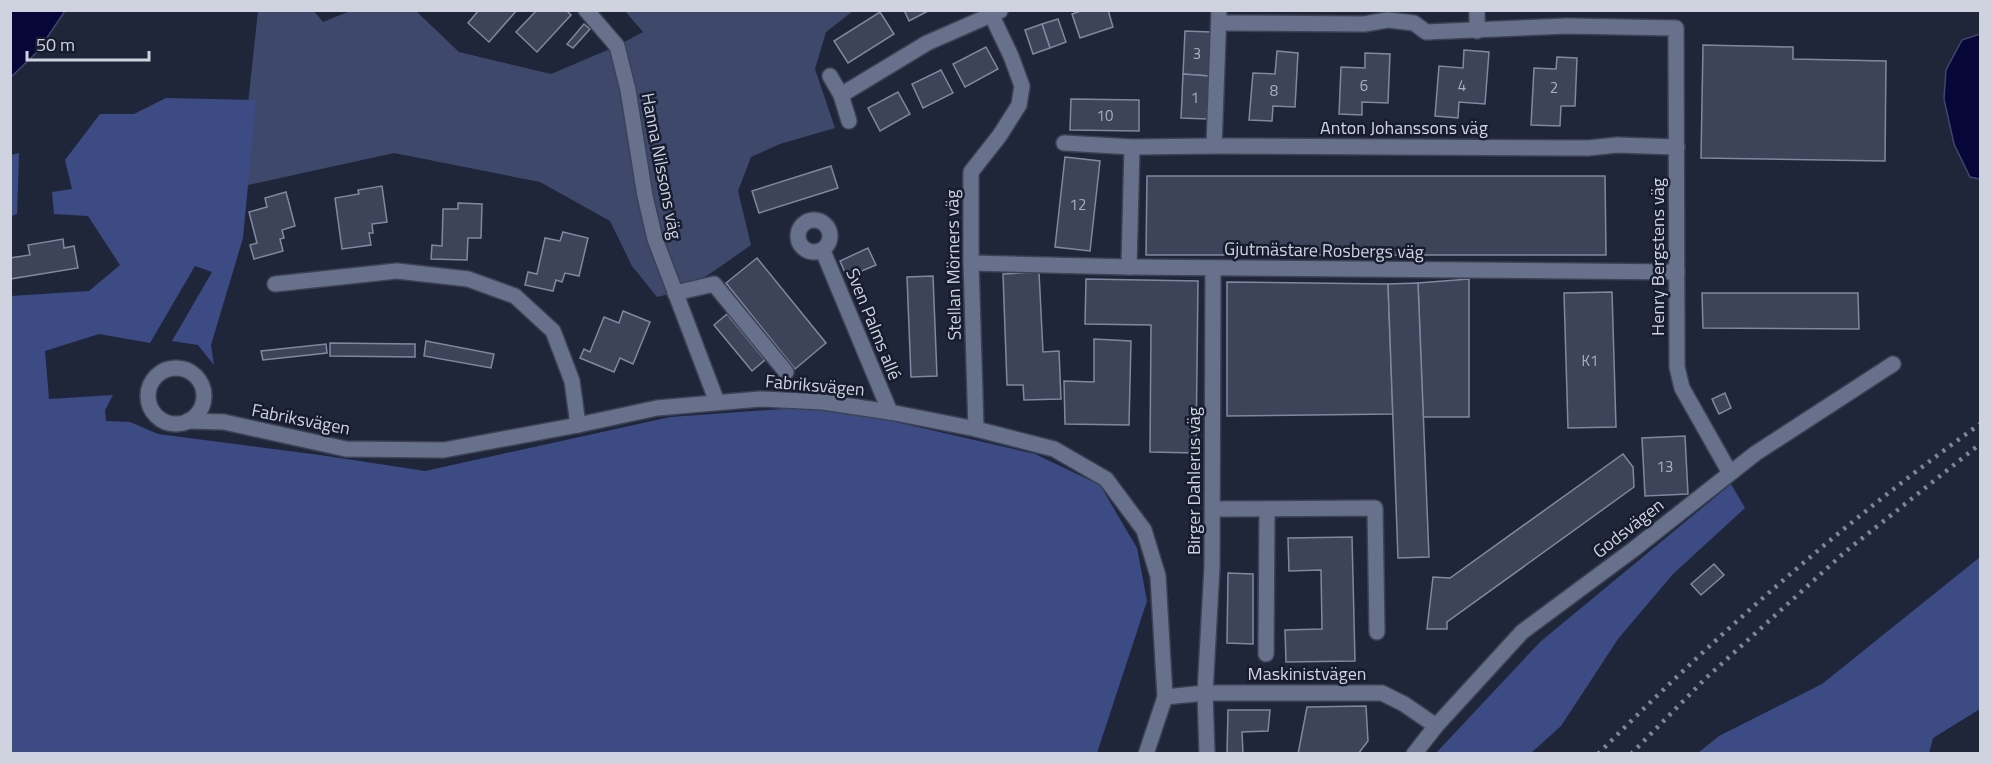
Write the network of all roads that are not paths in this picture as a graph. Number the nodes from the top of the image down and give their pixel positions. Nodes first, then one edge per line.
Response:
1 (586, 10) edge
2 (1478, 10) edge
3 (1568, 10) edge
4 (995, 13) edge
5 (1399, 16) edge
6 (1219, 17) edge
7 (1567, 26) junction
8 (1477, 31) junction
9 (830, 76) dead end
10 (841, 95) junction
11 (849, 121) dead end
12 (1064, 144) dead end
13 (1214, 146) junction
14 (1132, 147) junction
15 (1677, 147) junction
16 (823, 250) dead end
17 (971, 263) junction
18 (1130, 267) junction
19 (1213, 268) junction
20 (1677, 272) junction
21 (275, 284) dead end
22 (675, 293) junction
23 (1893, 364) dead end
24 (786, 372) dead end
25 (204, 392) junction
26 (717, 402) junction
27 (890, 412) junction
28 (188, 421) junction
29 (224, 422) junction
30 (578, 425) junction
31 (976, 429) junction
32 (1730, 473) junction
33 (1267, 508) junction
34 (1213, 509) junction
35 (1377, 632) dead end
36 (1266, 654) dead end
37 (1205, 693) junction
38 (1165, 697) junction
39 (1436, 726) junction
40 (1146, 753) edge
41 (1207, 753) edge
42 (1414, 753) edge

1 - 22 street, Hanna Nilssons väg
2 - 8 street
3 - 7 street
4 - 10 street, Stellan Mörners väg
4 - 17 street, Stellan Mörners väg
5 - 6 street
5 - 8 street
6 - 13 street
7 - 8 street
7 - 15 street, Henry Bergstens väg
9 - 10 street
10 - 11 street
12 - 14 street, Anton Johanssons väg
13 - 14 street, Anton Johanssons väg
13 - 15 street, Anton Johanssons väg
14 - 18 street
15 - 20 street, Henry Bergstens väg
16 - 27 street, Sven Palms allé
17 - 18 street, Gjutmästare Rosbergs väg
17 - 31 street, Stellan Mörners väg
18 - 19 street, Gjutmästare Rosbergs väg
19 - 20 street, Gjutmästare Rosbergs väg
19 - 34 street, Birger Dahlerus väg
20 - 32 street, Henry Bergstens väg
21 - 30 street
22 - 24 street
22 - 26 street, Hanna Nilssons väg
23 - 32 street, Godsvägen
25 - 28 street
25 - 28 street, Fabriksvägen
25 - 29 street, Fabriksvägen
26 - 27 street, Fabriksvägen
26 - 30 street, Fabriksvägen
27 - 31 street, Fabriksvägen
28 - 29 street, Fabriksvägen
29 - 30 street, Fabriksvägen
31 - 38 street, Fabriksvägen
32 - 39 street, Godsvägen
33 - 34 street
33 - 35 street
33 - 36 street
34 - 37 street, Birger Dahlerus väg
37 - 38 street
37 - 39 street, Maskinistvägen
37 - 41 street, Birger Dahlerus väg
38 - 40 street, Fabriksvägen
39 - 42 street, Godsvägen

